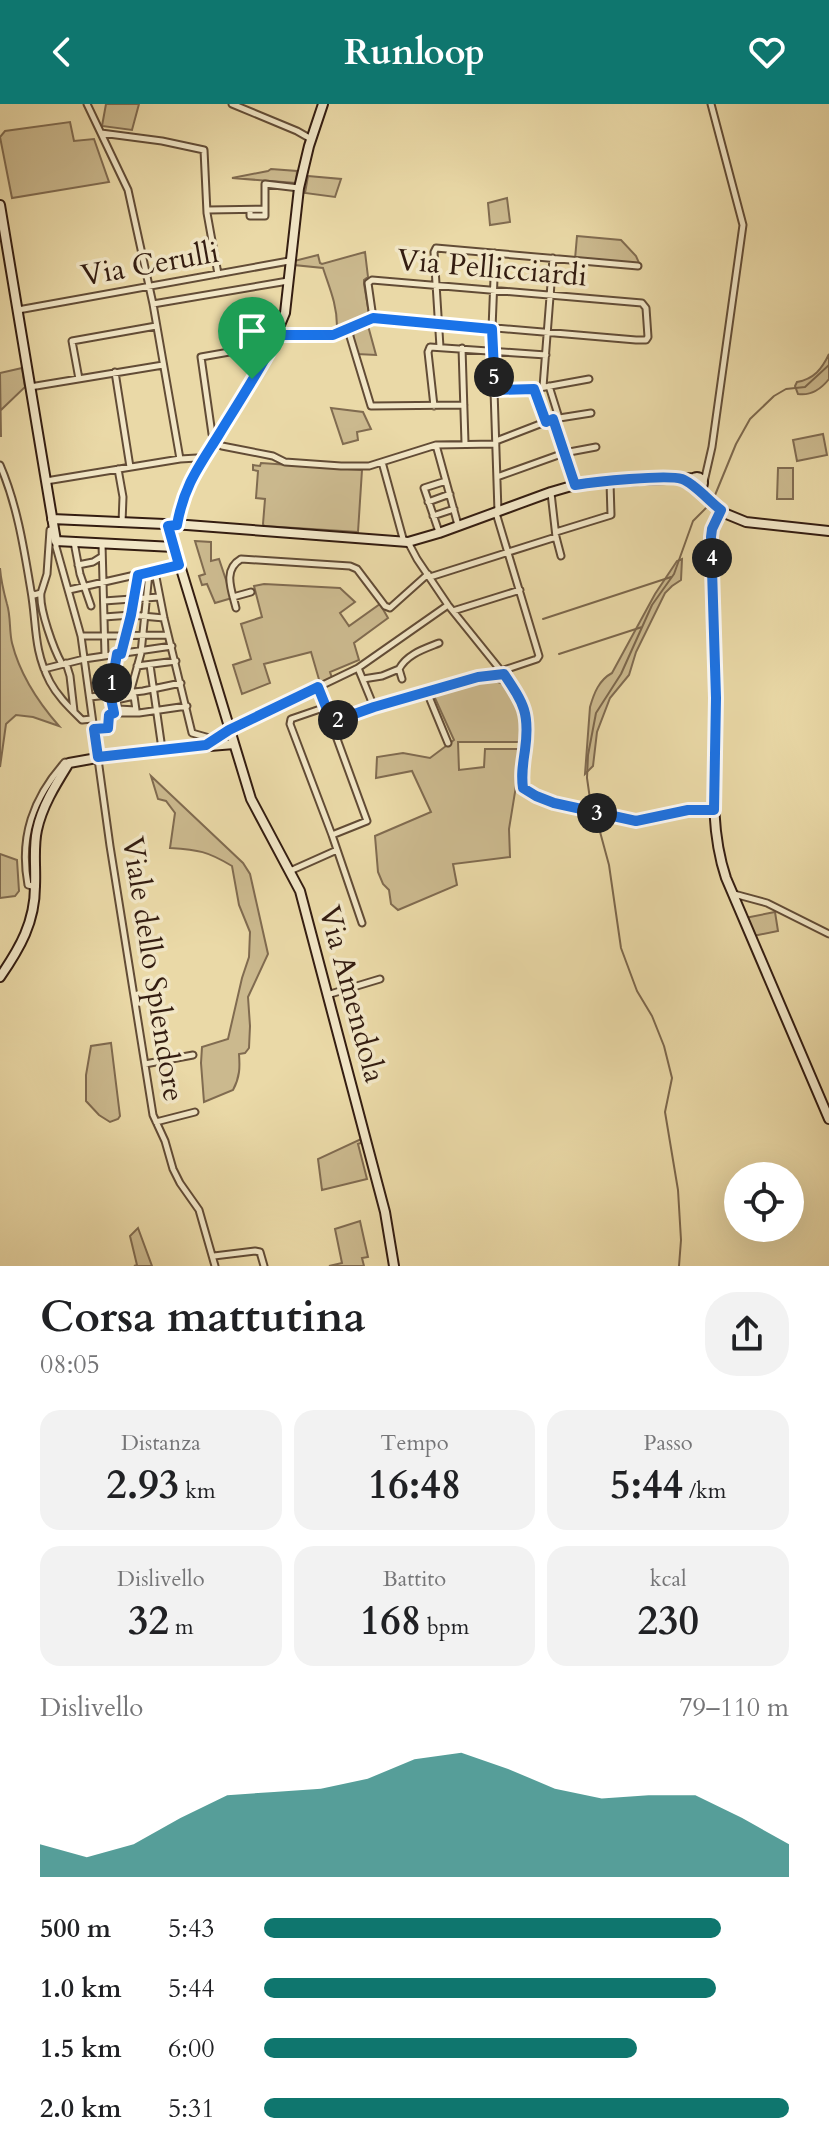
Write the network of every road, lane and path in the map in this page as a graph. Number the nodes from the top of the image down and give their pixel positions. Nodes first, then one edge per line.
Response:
1 (87, 104) edge
2 (232, 104) edge
3 (323, 104) edge
4 (711, 104) edge
5 (100, 132) junction
6 (311, 139) junction
7 (299, 188) junction
8 (0, 205) edge
9 (208, 210) junction
10 (495, 253) junction
11 (553, 258) junction
12 (289, 261) junction
13 (638, 266) dead end
14 (218, 274) junction
15 (288, 281) junction
16 (149, 286) junction
17 (436, 286) junction
18 (493, 291) junction
19 (550, 296) junction
20 (153, 304) junction
21 (18, 310) junction
22 (373, 318) junction
23 (439, 324) junction
24 (156, 326) junction
25 (492, 329) junction
26 (348, 330) junction
27 (547, 333) junction
28 (278, 335) junction
29 (440, 347) junction
30 (462, 348) junction
31 (270, 349) junction
32 (493, 351) junction
33 (546, 355) junction
34 (163, 365) junction
35 (115, 372) junction
36 (79, 379) junction
37 (589, 379) dead end
38 (30, 387) junction
39 (546, 387) junction
40 (534, 389) junction
41 (495, 390) junction
42 (464, 405) junction
43 (434, 406) junction
44 (591, 413) dead end
45 (556, 419) junction
46 (546, 422) junction
47 (215, 441) junction
48 (496, 442) junction
49 (465, 443) junction
50 (436, 445) junction
51 (596, 447) dead end
52 (564, 453) junction
53 (180, 459) junction
54 (201, 460) junction
55 (382, 462) junction
56 (0, 465) edge
57 (130, 467) junction
58 (118, 469) junction
59 (497, 477) junction
60 (46, 481) junction
61 (446, 481) junction
62 (610, 481) junction
63 (697, 481) junction
64 (575, 485) junction
65 (551, 492) junction
66 (450, 494) junction
67 (428, 502) junction
68 (454, 509) junction
69 (721, 510) junction
70 (497, 513) junction
71 (433, 516) junction
72 (52, 519) junction
73 (103, 523) junction
74 (122, 523) junction
75 (172, 525) junction
76 (459, 526) junction
77 (50, 530) junction
78 (829, 531) edge
79 (439, 533) junction
80 (556, 535) junction
81 (56, 541) junction
82 (74, 542) junction
83 (406, 542) junction
84 (102, 544) junction
85 (174, 547) junction
86 (508, 552) junction
87 (48, 554) junction
88 (561, 556) dead end
89 (101, 557) junction
90 (78, 565) junction
91 (179, 565) junction
92 (156, 572) junction
93 (138, 575) junction
94 (429, 577) junction
95 (103, 581) junction
96 (83, 586) junction
97 (69, 590) junction
98 (520, 590) junction
99 (31, 592) junction
100 (251, 592) dead end
101 (41, 593) junction
102 (147, 597) junction
103 (159, 597) junction
104 (233, 597) junction
105 (134, 598) junction
106 (104, 601) junction
107 (91, 606) dead end
108 (236, 608) dead end
109 (450, 608) junction
110 (131, 615) junction
111 (144, 616) junction
112 (104, 617) junction
113 (164, 618) junction
114 (45, 619) junction
115 (33, 620) junction
116 (104, 635) junction
117 (126, 635) junction
118 (142, 635) junction
119 (168, 635) junction
120 (81, 636) junction
121 (439, 643) dead end
122 (172, 646) junction
123 (141, 650) junction
124 (119, 654) junction
125 (105, 656) junction
126 (84, 659) junction
127 (176, 661) junction
128 (64, 664) junction
129 (150, 665) junction
130 (137, 666) junction
131 (358, 668) junction
132 (44, 669) junction
133 (399, 669) junction
134 (502, 673) junction
135 (363, 679) junction
136 (402, 679) dead end
137 (181, 683) junction
138 (153, 687) junction
139 (318, 687) junction
140 (133, 692) junction
141 (427, 692) junction
142 (110, 694) junction
143 (90, 697) junction
144 (187, 706) junction
145 (326, 707) junction
146 (374, 707) junction
147 (138, 711) junction
148 (157, 711) junction
149 (73, 712) junction
150 (114, 713) junction
151 (225, 714) junction
152 (92, 719) junction
153 (332, 722) junction
154 (94, 729) junction
155 (232, 736) junction
156 (215, 742) junction
157 (448, 743) dead end
158 (162, 750) junction
159 (98, 757) junction
160 (714, 810) junction
161 (332, 835) junction
162 (337, 850) junction
163 (290, 871) junction
164 (733, 894) junction
165 (362, 923) dead end
166 (829, 934) edge
167 (0, 977) edge
168 (380, 979) dead end
169 (327, 995) junction
170 (193, 1055) dead end
171 (145, 1064) junction
172 (195, 1112) dead end
173 (829, 1119) edge
174 (156, 1122) junction
175 (214, 1256) junction
176 (215, 1266) edge
177 (264, 1266) edge
178 (394, 1266) edge

1 - 5 street
2 - 6 street
3 - 6 main road
4 - 63 street
5 - 9 street
5 - 16 street
6 - 7 main road
7 - 9 street
7 - 12 main road
8 - 21 main road
9 - 14 street
10 - 11 street
10 - 17 street
10 - 18 street
11 - 13 street
11 - 19 street
12 - 14 street, Via Cerulli
12 - 15 main road
14 - 16 street, Via Cerulli
15 - 20 street
15 - 28 main road
16 - 20 street
16 - 21 street, Via Cerulli
17 - 18 street, Via Pellicciardi
17 - 22 street, Via Pellicciardi
17 - 23 street
18 - 19 street, Via Pellicciardi
18 - 25 street
19 - 27 street
19 - 27 street, Via Pellicciardi
20 - 24 street
21 - 38 main road
22 - 23 street
22 - 26 street
23 - 25 street
23 - 29 street
24 - 34 street
24 - 36 street
25 - 27 street
25 - 32 street
26 - 28 street
26 - 43 street
27 - 33 street
28 - 31 main road
29 - 30 street
29 - 43 street
30 - 32 street
30 - 42 street
31 - 47 main road
31 - 47 street
32 - 33 street
32 - 41 street
33 - 39 street
34 - 35 street
34 - 53 street
35 - 36 street
35 - 57 street
36 - 38 street
37 - 39 street
38 - 60 main road
39 - 40 street
39 - 45 street
40 - 41 street
40 - 46 street
41 - 48 street
42 - 43 street
42 - 49 street
44 - 45 street
45 - 46 street
45 - 52 street
46 - 48 street
47 - 54 main road
47 - 55 street
48 - 49 street
48 - 59 street
49 - 50 street
50 - 55 street
50 - 61 street
51 - 52 street
52 - 59 street
52 - 64 street
53 - 54 street
53 - 57 street
54 - 75 main road
55 - 83 street
56 - 99 street
57 - 58 street
58 - 60 street
58 - 74 street
59 - 70 street
60 - 72 main road
61 - 66 street
61 - 67 street
62 - 63 main road
62 - 64 main road
62 - 80 street
63 - 69 main road
64 - 65 main road
65 - 70 main road
65 - 80 street
66 - 67 street
66 - 68 street
67 - 71 street
68 - 71 street
68 - 76 street
69 - 78 main road
69 - 160 main road
70 - 76 main road
70 - 86 street
71 - 79 street
72 - 73 main road
72 - 77 main road
72 - 81 main road
73 - 74 main road
73 - 84 main road
74 - 75 main road
75 - 83 main road
75 - 85 main road, Via Amendola
76 - 79 main road
77 - 81 main road
77 - 87 street
79 - 83 main road
80 - 86 street
80 - 88 street
81 - 82 main road
81 - 87 street
81 - 97 street, Viale dello Splendore
82 - 84 main road
82 - 90 street
83 - 94 street
84 - 85 main road
84 - 89 street
85 - 91 main road, Via Amendola
86 - 94 street
86 - 98 street
87 - 101 street
89 - 90 street
89 - 95 street
90 - 96 street
91 - 92 street
91 - 151 main road, Via Amendola
92 - 93 street
92 - 102 street
92 - 103 street
93 - 95 street
93 - 105 street
94 - 104 street
94 - 109 street
95 - 96 street
95 - 106 street
96 - 97 street
96 - 107 street
97 - 120 street, Viale dello Splendore
98 - 109 street
98 - 134 street
99 - 101 street
99 - 115 street
100 - 104 street
101 - 114 street
102 - 103 street
102 - 105 street
102 - 111 street
103 - 113 street
104 - 108 street
105 - 106 street
105 - 110 street
106 - 112 street
109 - 131 street
109 - 134 street
110 - 111 street
110 - 112 street
110 - 117 street
111 - 113 street
111 - 118 street
112 - 116 street
113 - 119 street
114 - 115 street
114 - 128 street
115 - 132 street
116 - 117 street
116 - 120 street
116 - 125 street
117 - 118 street
117 - 124 street
118 - 119 street
118 - 123 street
119 - 122 street
120 - 126 street, Viale dello Splendore
121 - 133 street
122 - 123 street
122 - 127 street
123 - 124 street
123 - 130 street
124 - 125 street
124 - 142 street
125 - 126 street
126 - 128 street
126 - 143 street, Viale dello Splendore
127 - 129 street
127 - 137 street
128 - 132 street
128 - 149 street
129 - 130 street
129 - 138 street
130 - 140 street
131 - 135 street
131 - 139 street
132 - 149 street
133 - 135 street
133 - 136 street
134 - 141 street
134 - 160 street
135 - 146 street
137 - 138 street
137 - 144 street
138 - 140 street
138 - 148 street
139 - 145 street
139 - 155 street
140 - 142 street
140 - 147 street
141 - 146 street
141 - 157 street
142 - 143 street
142 - 150 street
143 - 152 street, Viale dello Splendore
144 - 148 street
144 - 156 street
145 - 153 street
145 - 161 street
146 - 153 street
147 - 148 street
147 - 150 street
148 - 158 street
149 - 152 street
150 - 154 street
151 - 155 main road, Via Amendola
151 - 156 main road
152 - 154 street, Viale dello Splendore
153 - 161 street
154 - 159 street, Viale dello Splendore
155 - 156 main road
155 - 156 main road
155 - 163 main road, Via Amendola
156 - 158 main road
158 - 159 main road
159 - 167 main road
159 - 171 street, Viale dello Splendore
160 - 164 main road
161 - 162 street
162 - 163 street
162 - 165 street
163 - 169 main road, Via Amendola
164 - 166 street
164 - 173 main road
168 - 169 street
169 - 178 main road, Via Amendola
170 - 171 street
171 - 174 street, Viale dello Splendore
172 - 174 street
174 - 175 street, Viale dello Splendore
175 - 176 street, Viale dello Splendore
175 - 177 street

